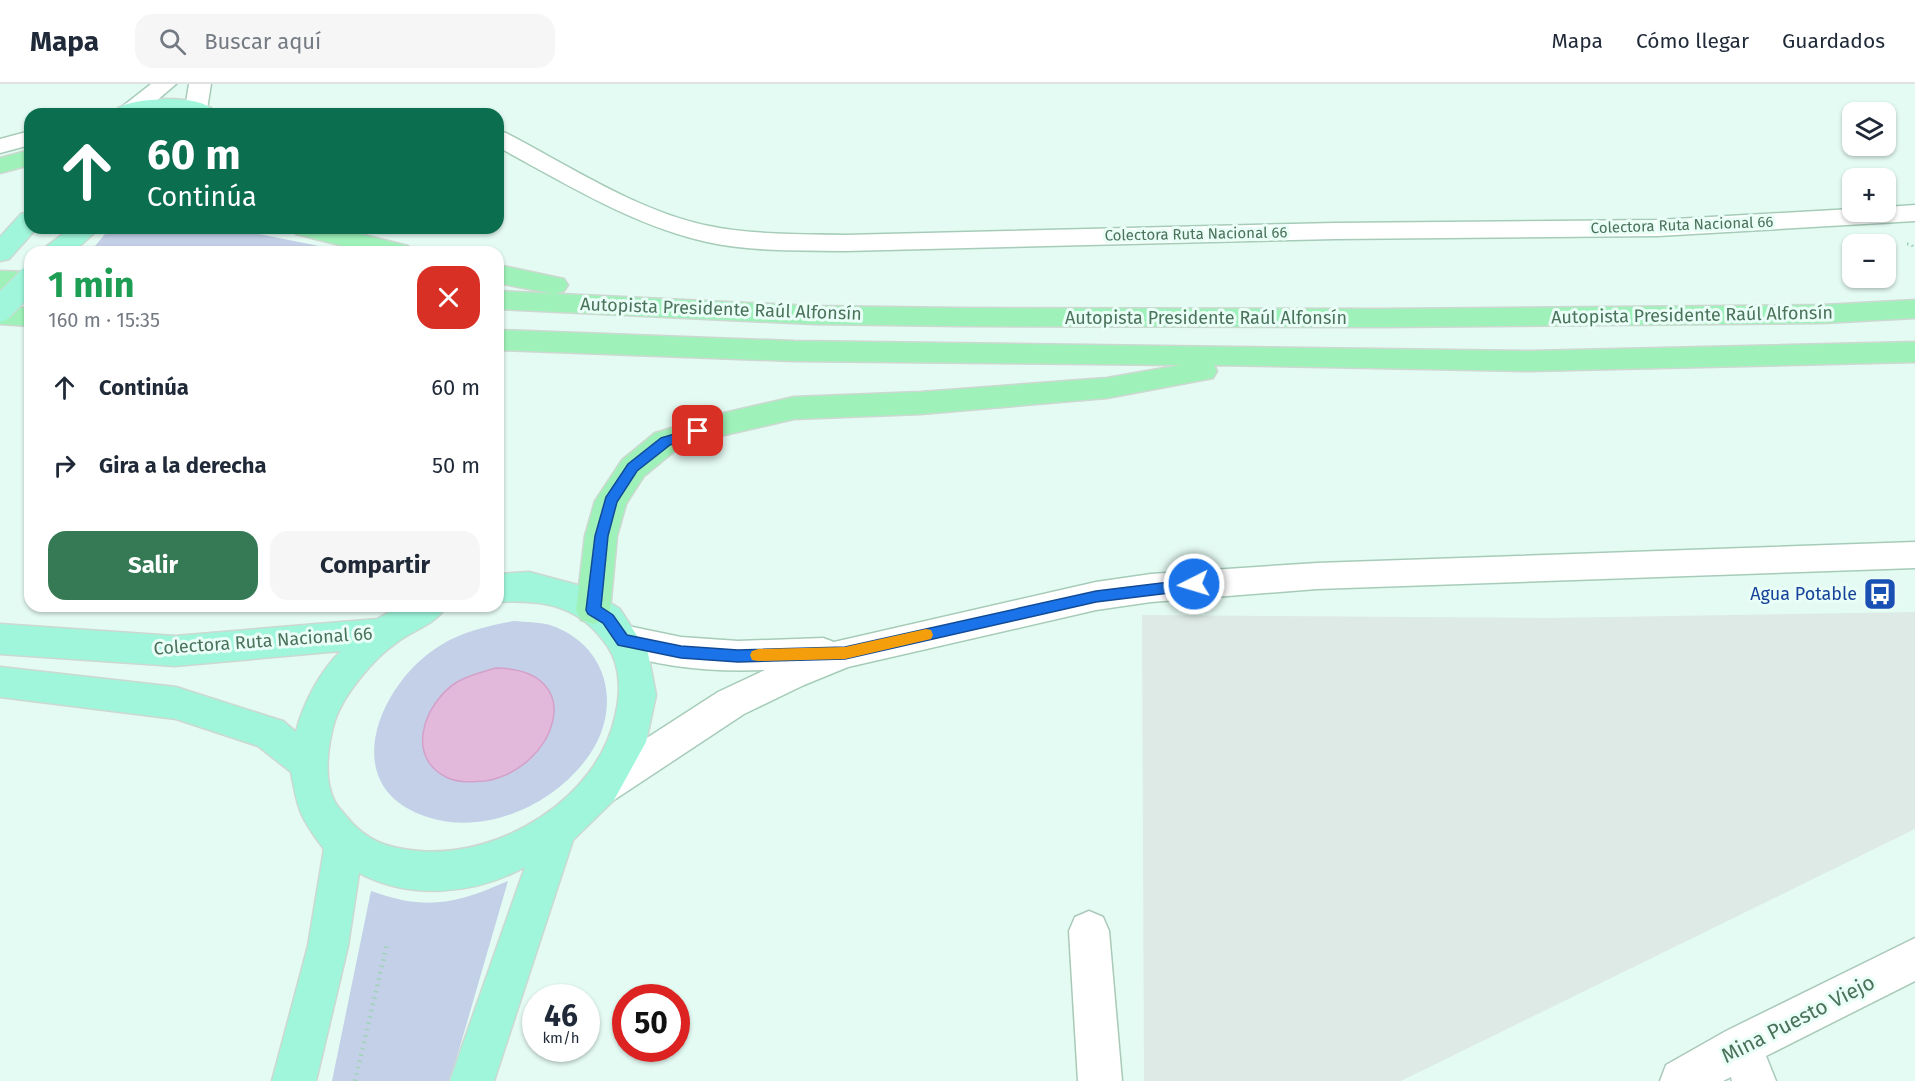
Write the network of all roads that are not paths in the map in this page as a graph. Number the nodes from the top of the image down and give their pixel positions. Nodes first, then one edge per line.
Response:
1 (165, 84) edge
2 (200, 84) edge
3 (132, 108) edge
4 (160, 108) edge
5 (185, 108) edge
6 (201, 108) edge
7 (24, 140) edge
8 (504, 141) edge
9 (0, 146) edge
10 (24, 159) edge
11 (0, 166) edge
12 (1915, 213) edge
13 (79, 234) edge
14 (328, 234) edge
15 (63, 246) edge
16 (376, 246) edge
17 (504, 275) edge
18 (0, 280) edge
19 (24, 280) edge
20 (24, 286) edge
21 (504, 300) edge
22 (665, 306) junction
23 (0, 309) edge
24 (1915, 309) edge
25 (0, 315) edge
26 (24, 317) edge
27 (504, 340) edge
28 (1915, 352) edge
29 (1291, 357) junction
30 (1915, 555) edge
31 (504, 588) edge
32 (593, 610) junction
33 (419, 612) edge
34 (383, 633) junction
35 (0, 639) edge
36 (623, 640) junction
37 (845, 653) junction
38 (0, 682) edge
39 (308, 763) junction
40 (601, 788) junction
41 (558, 829) junction
42 (344, 844) junction
43 (1089, 931) dead end
44 (1915, 958) edge
45 (1747, 1064) edge
46 (294, 1081) edge
47 (472, 1081) edge
48 (1100, 1081) edge
49 (1682, 1081) edge

1 - 3 street
2 - 6 street
4 - 5 main road
7 - 9 street
8 - 12 street, Colectora Ruta Nacional 66
10 - 11 highway
13 - 15 main road
14 - 16 highway
17 - 22 highway
18 - 19 highway
20 - 23 main road, bridge
21 - 22 highway, Autopista Presidente Raúl Alfonsín
22 - 24 highway, Autopista Presidente Raúl Alfonsín
25 - 26 highway
27 - 29 highway, Autopista Presidente Raúl Alfonsín
28 - 29 highway, Autopista Presidente Raúl Alfonsín
29 - 32 highway
30 - 37 street
31 - 32 main road
32 - 36 main road
33 - 34 main road
34 - 35 main road, Colectora Ruta Nacional 66
34 - 39 main road
36 - 37 street
36 - 40 main road
37 - 40 street
38 - 39 main road
39 - 42 main road
40 - 41 main road
41 - 42 main road
41 - 47 main road
42 - 46 main road
43 - 48 street
44 - 45 street, Mina Puesto Viejo
45 - 49 street, Mina Puesto Viejo

